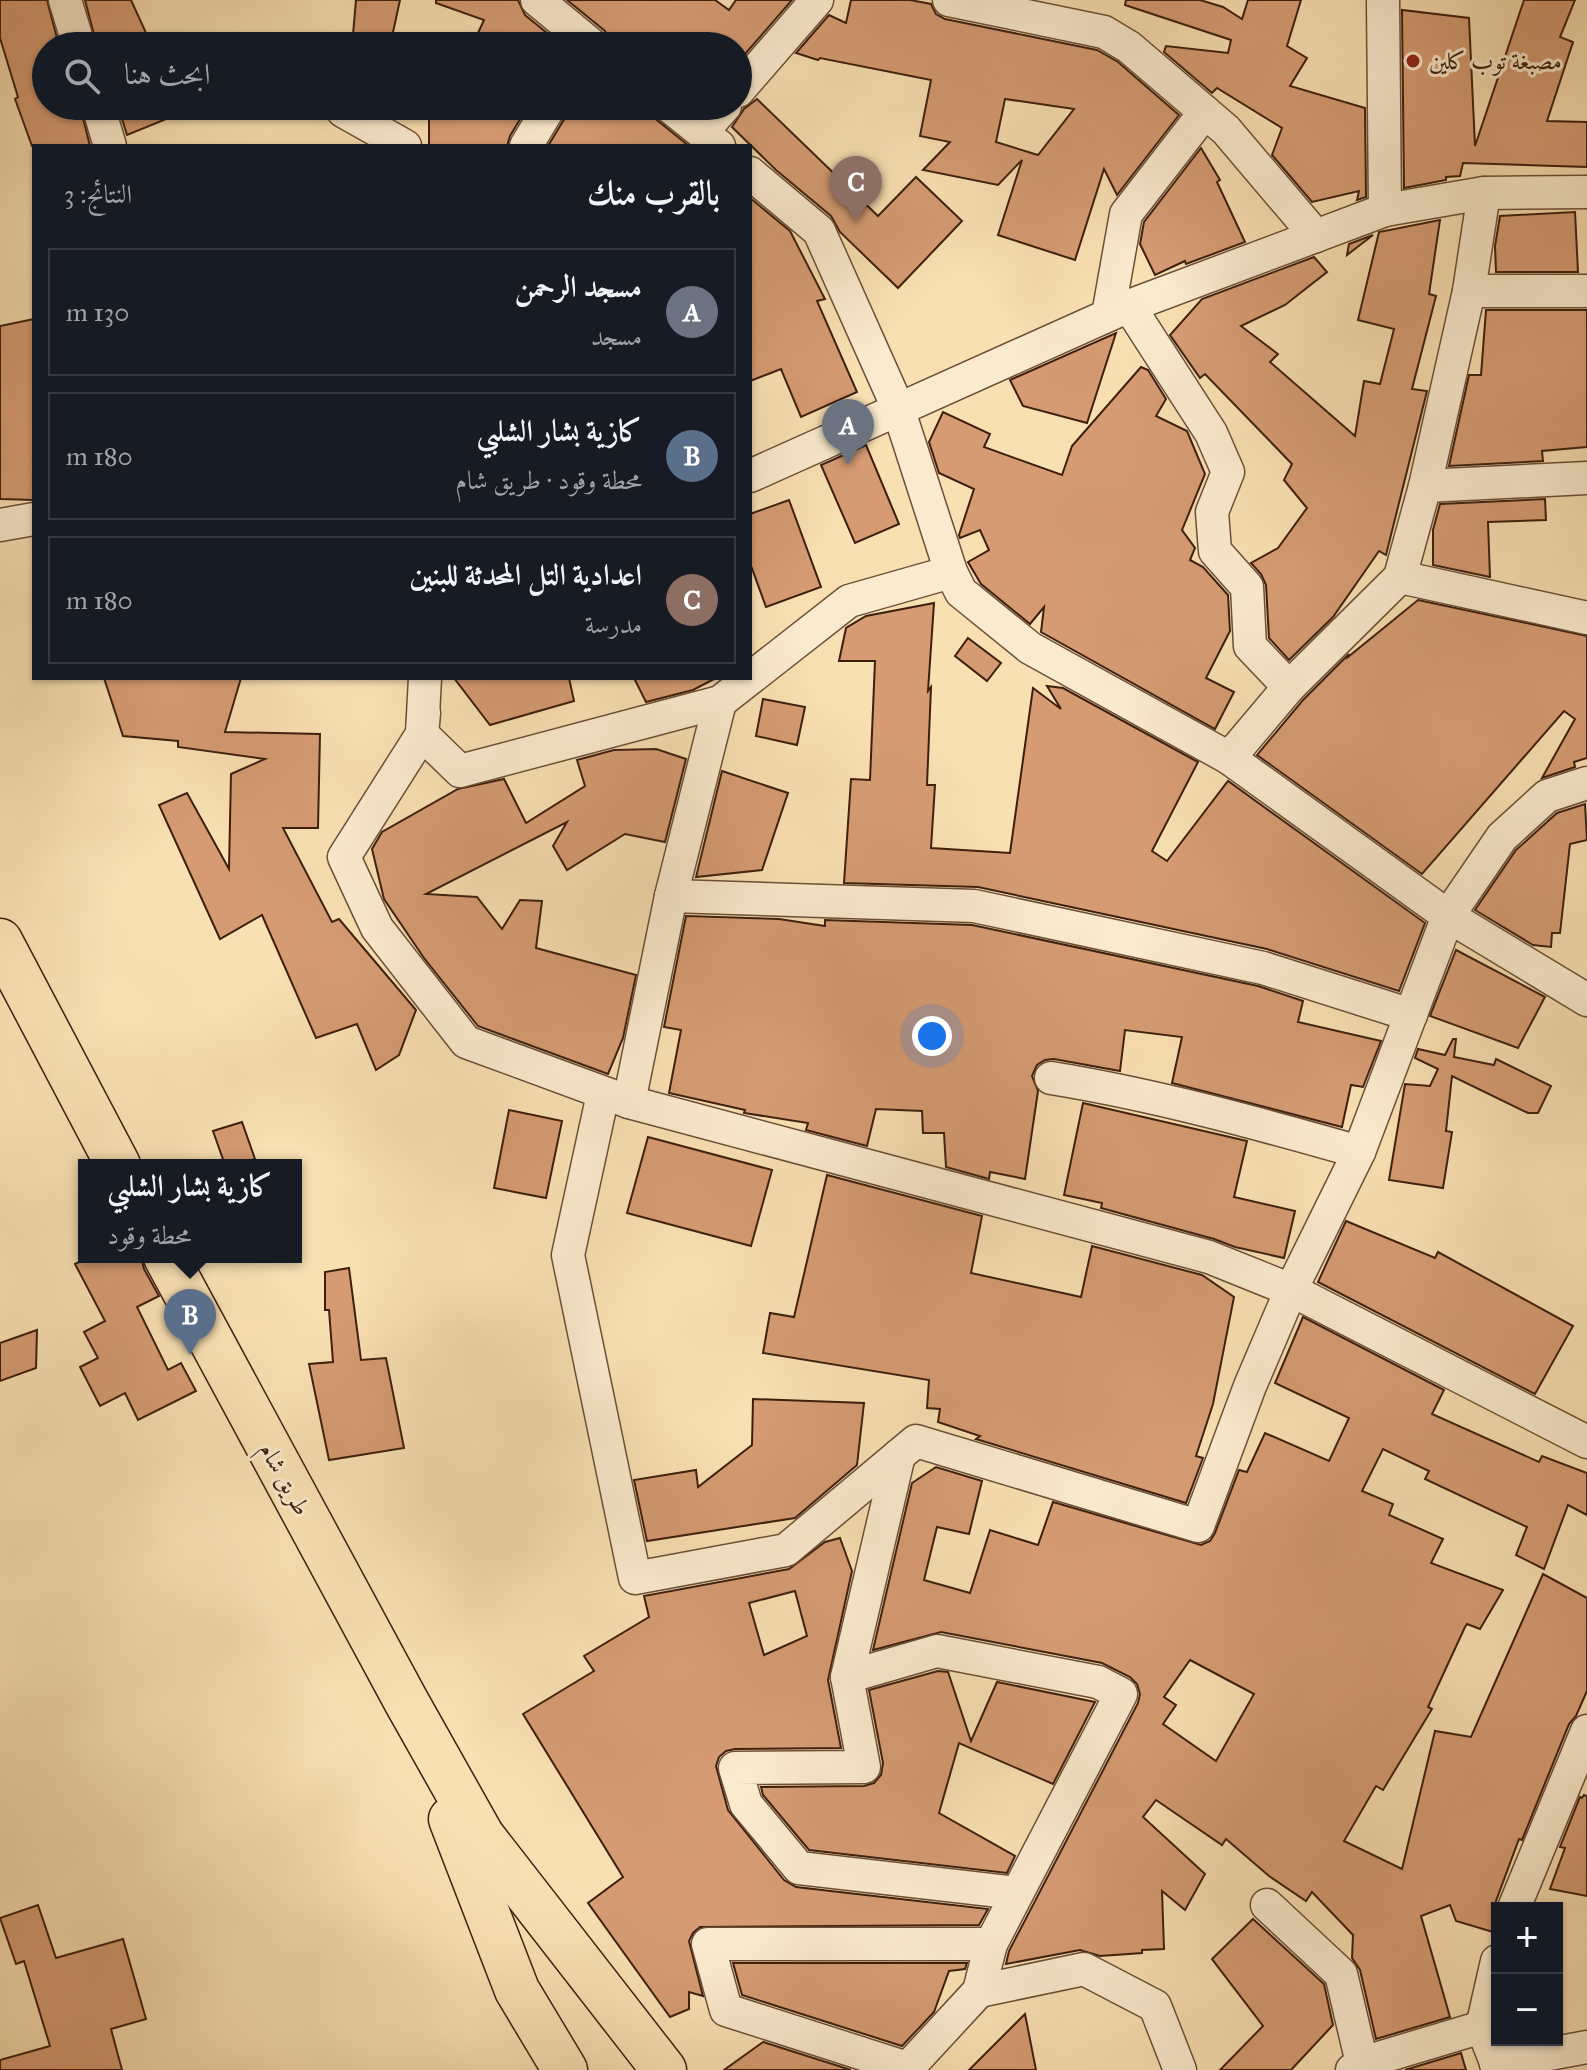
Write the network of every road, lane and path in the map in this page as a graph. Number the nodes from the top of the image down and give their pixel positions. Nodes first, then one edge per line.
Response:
1 (65, 0) edge
2 (537, 0) edge
3 (817, 0) edge
4 (949, 0) edge
5 (1383, 0) edge
6 (75, 32) edge
7 (574, 32) edge
8 (752, 75) edge
9 (1205, 112) junction
10 (102, 120) edge
11 (359, 120) edge
12 (542, 120) edge
13 (686, 120) edge
14 (719, 120) edge
15 (710, 139) edge
16 (109, 144) edge
17 (401, 144) edge
18 (527, 144) edge
19 (752, 175) edge
20 (1587, 192) edge
21 (1484, 193) junction
22 (1385, 210) junction
23 (1316, 236) junction
24 (1469, 291) junction
25 (1587, 291) edge
26 (1118, 310) junction
27 (898, 408) junction
28 (752, 475) edge
29 (1587, 478) edge
30 (1425, 486) junction
31 (32, 519) edge
32 (0, 525) edge
33 (951, 572) junction
34 (1400, 577) junction
35 (1587, 618) edge
36 (752, 677) edge
37 (427, 680) edge
38 (748, 680) edge
39 (1289, 687) junction
40 (720, 702) junction
41 (422, 734) junction
42 (1229, 758) junction
43 (1587, 783) edge
44 (671, 896) junction
45 (1448, 916) junction
46 (0, 941) edge
47 (1587, 1000) edge
48 (1411, 1015) junction
49 (1051, 1078) dead end
50 (616, 1098) junction
51 (1359, 1152) junction
52 (115, 1159) edge
53 (169, 1263) edge
54 (1291, 1290) junction
55 (1587, 1442) edge
56 (899, 1455) junction
57 (847, 1677) junction
58 (406, 1701) junction
59 (1587, 1731) edge
60 (1017, 1893) junction
61 (1516, 1902) edge
62 (1267, 1905) dead end
63 (991, 1944) junction
64 (1494, 1974) edge
65 (979, 1991) junction
66 (1482, 2027) junction
67 (1587, 2047) edge
68 (1357, 2067) edge
69 (1497, 2067) edge
70 (906, 2069) edge
71 (565, 2070) edge
72 (664, 2070) edge
73 (1180, 2070) edge

1 - 6 street
2 - 7 street
3 - 8 street
4 - 9 street
5 - 22 street
9 - 23 street
9 - 26 street
10 - 16 street
11 - 17 street
12 - 18 street
13 - 15 street
14 - 15 street
19 - 27 street
20 - 21 street
21 - 22 street
21 - 24 street
22 - 23 street
23 - 26 street
24 - 25 street
24 - 30 street
26 - 27 street
26 - 39 street
27 - 28 street
27 - 33 street
29 - 30 street
30 - 34 street
31 - 32 street
33 - 36 street
33 - 42 street
34 - 35 street
34 - 39 street
37 - 41 street
38 - 40 street
39 - 42 street
40 - 41 street
40 - 44 street
41 - 50 street
42 - 45 street
43 - 45 street
44 - 48 street
44 - 50 street
45 - 47 street
45 - 48 street
46 - 52 main road
48 - 51 street
49 - 51 street
50 - 54 street
50 - 56 street
51 - 54 street
53 - 58 main road, طريق شام
54 - 55 street
54 - 56 street
56 - 57 street
57 - 60 street
57 - 60 street
58 - 71 main road
58 - 72 main road
59 - 61 street
60 - 63 street
62 - 68 street
63 - 65 street
63 - 70 street
64 - 66 street
65 - 70 street
65 - 73 street
66 - 68 street
66 - 69 street
67 - 69 street

